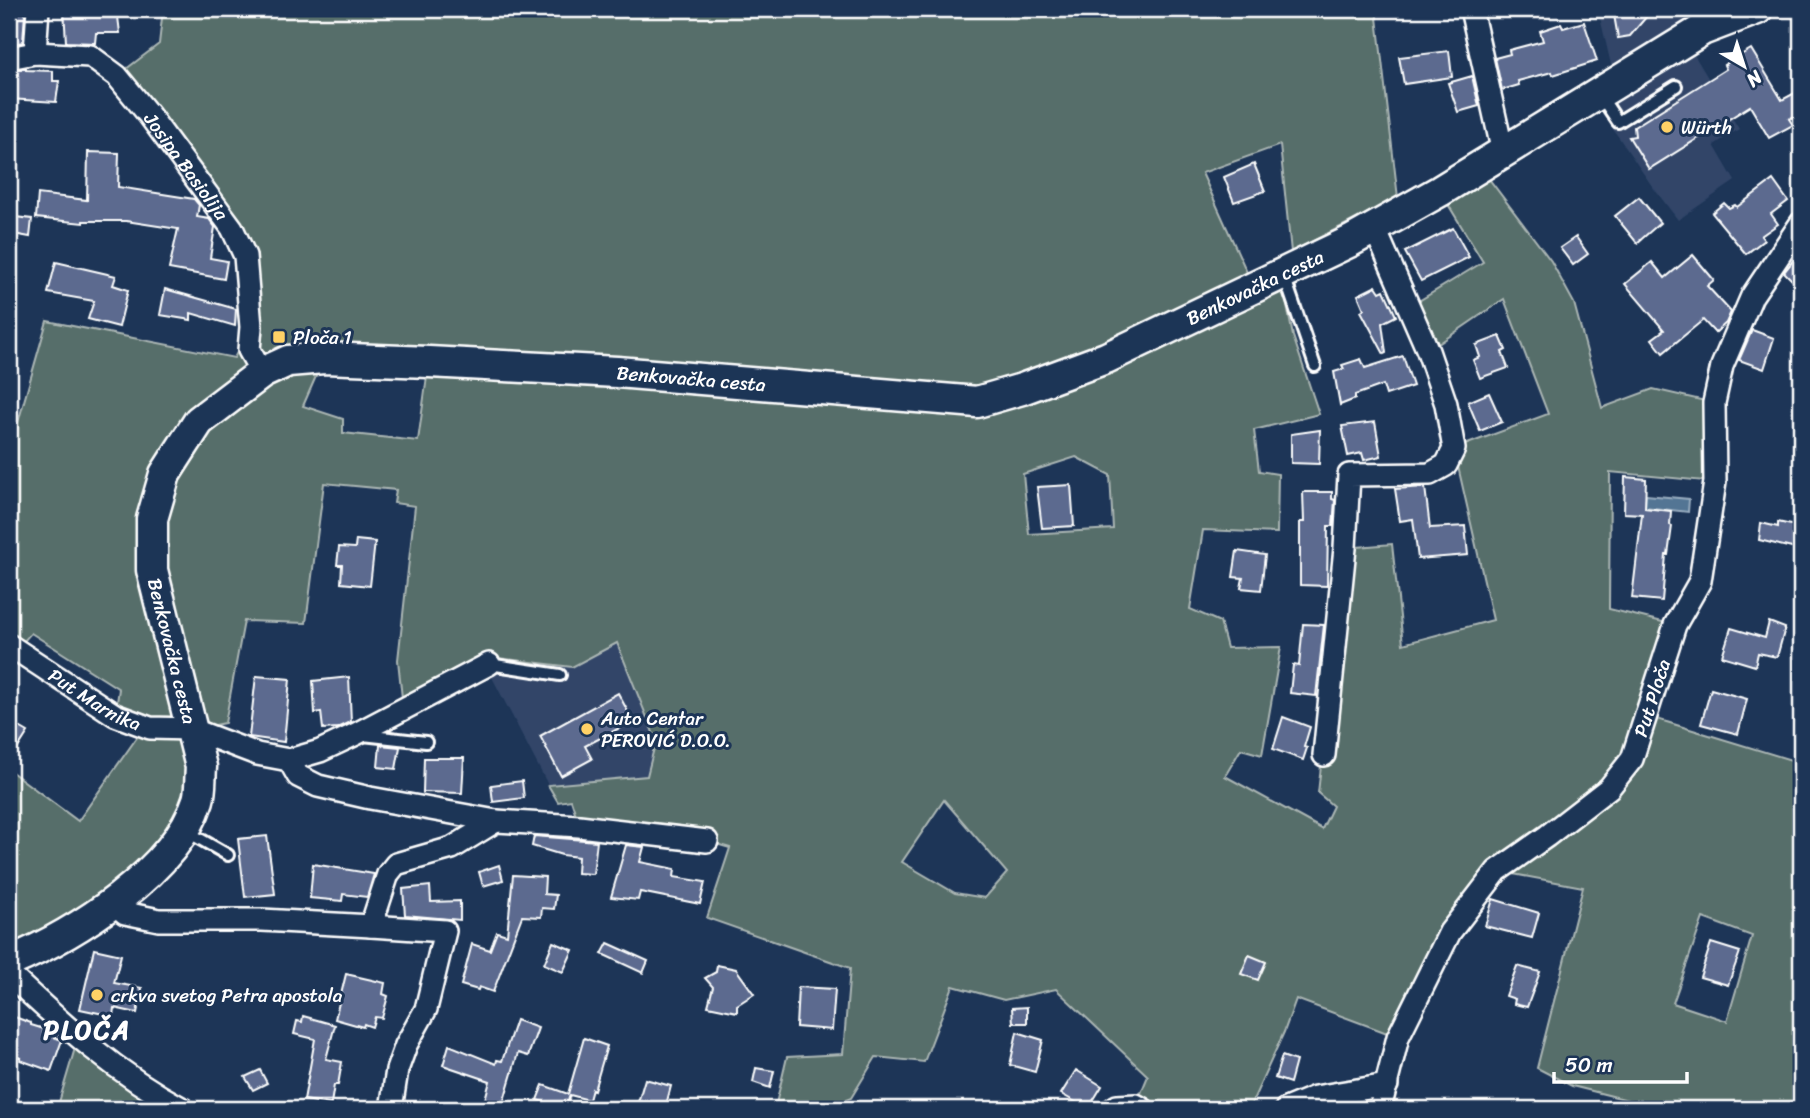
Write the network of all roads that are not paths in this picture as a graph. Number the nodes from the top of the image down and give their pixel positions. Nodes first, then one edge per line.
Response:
1 (38, 9) edge
2 (1471, 9) edge
3 (1756, 9) edge
4 (35, 53) junction
5 (9, 58) edge
6 (1676, 86) dead end
7 (1598, 93) junction
8 (1503, 153) junction
9 (1801, 223) edge
10 (1374, 229) junction
11 (1281, 276) junction
12 (1315, 366) dead end
13 (262, 373) junction
14 (9, 645) edge
15 (489, 664) joint
16 (560, 675) dead end
17 (191, 729) junction
18 (356, 734) junction
19 (426, 742) dead end
20 (1324, 755) dead end
21 (289, 760) junction
22 (496, 821) junction
23 (184, 830) junction
24 (706, 841) dead end
25 (228, 855) dead end
26 (112, 902) junction
27 (371, 926) junction
28 (9, 962) edge
29 (9, 974) edge
30 (1387, 1085) junction
31 (183, 1109) edge
32 (391, 1109) edge
33 (1114, 1109) edge
34 (1143, 1109) edge
35 (1286, 1109) edge
36 (1380, 1109) edge

1 - 4 street
2 - 8 street
3 - 7 main road, Benkovačka cesta
4 - 5 street, Josipa Basiolija
4 - 13 street, Josipa Basiolija
6 - 7 lane
7 - 8 main road, Benkovačka cesta
8 - 10 main road, Benkovačka cesta
9 - 30 street, Put Ploča
10 - 11 main road, Benkovačka cesta
10 - 20 street
11 - 12 lane
11 - 13 main road, Benkovačka cesta
13 - 17 main road, Benkovačka cesta
14 - 17 street, Put Marnika
15 - 16 lane
15 - 18 street
17 - 21 street, Put Marnika
17 - 23 main road, Benkovačka cesta
18 - 19 lane
18 - 21 street
21 - 22 street
22 - 24 street
22 - 27 street
23 - 25 lane
23 - 26 main road, Benkovačka cesta
26 - 27 street
26 - 28 main road, Benkovačka cesta
27 - 32 street
29 - 31 street
30 - 35 street
30 - 36 street, Put Ploča
33 - 34 street

